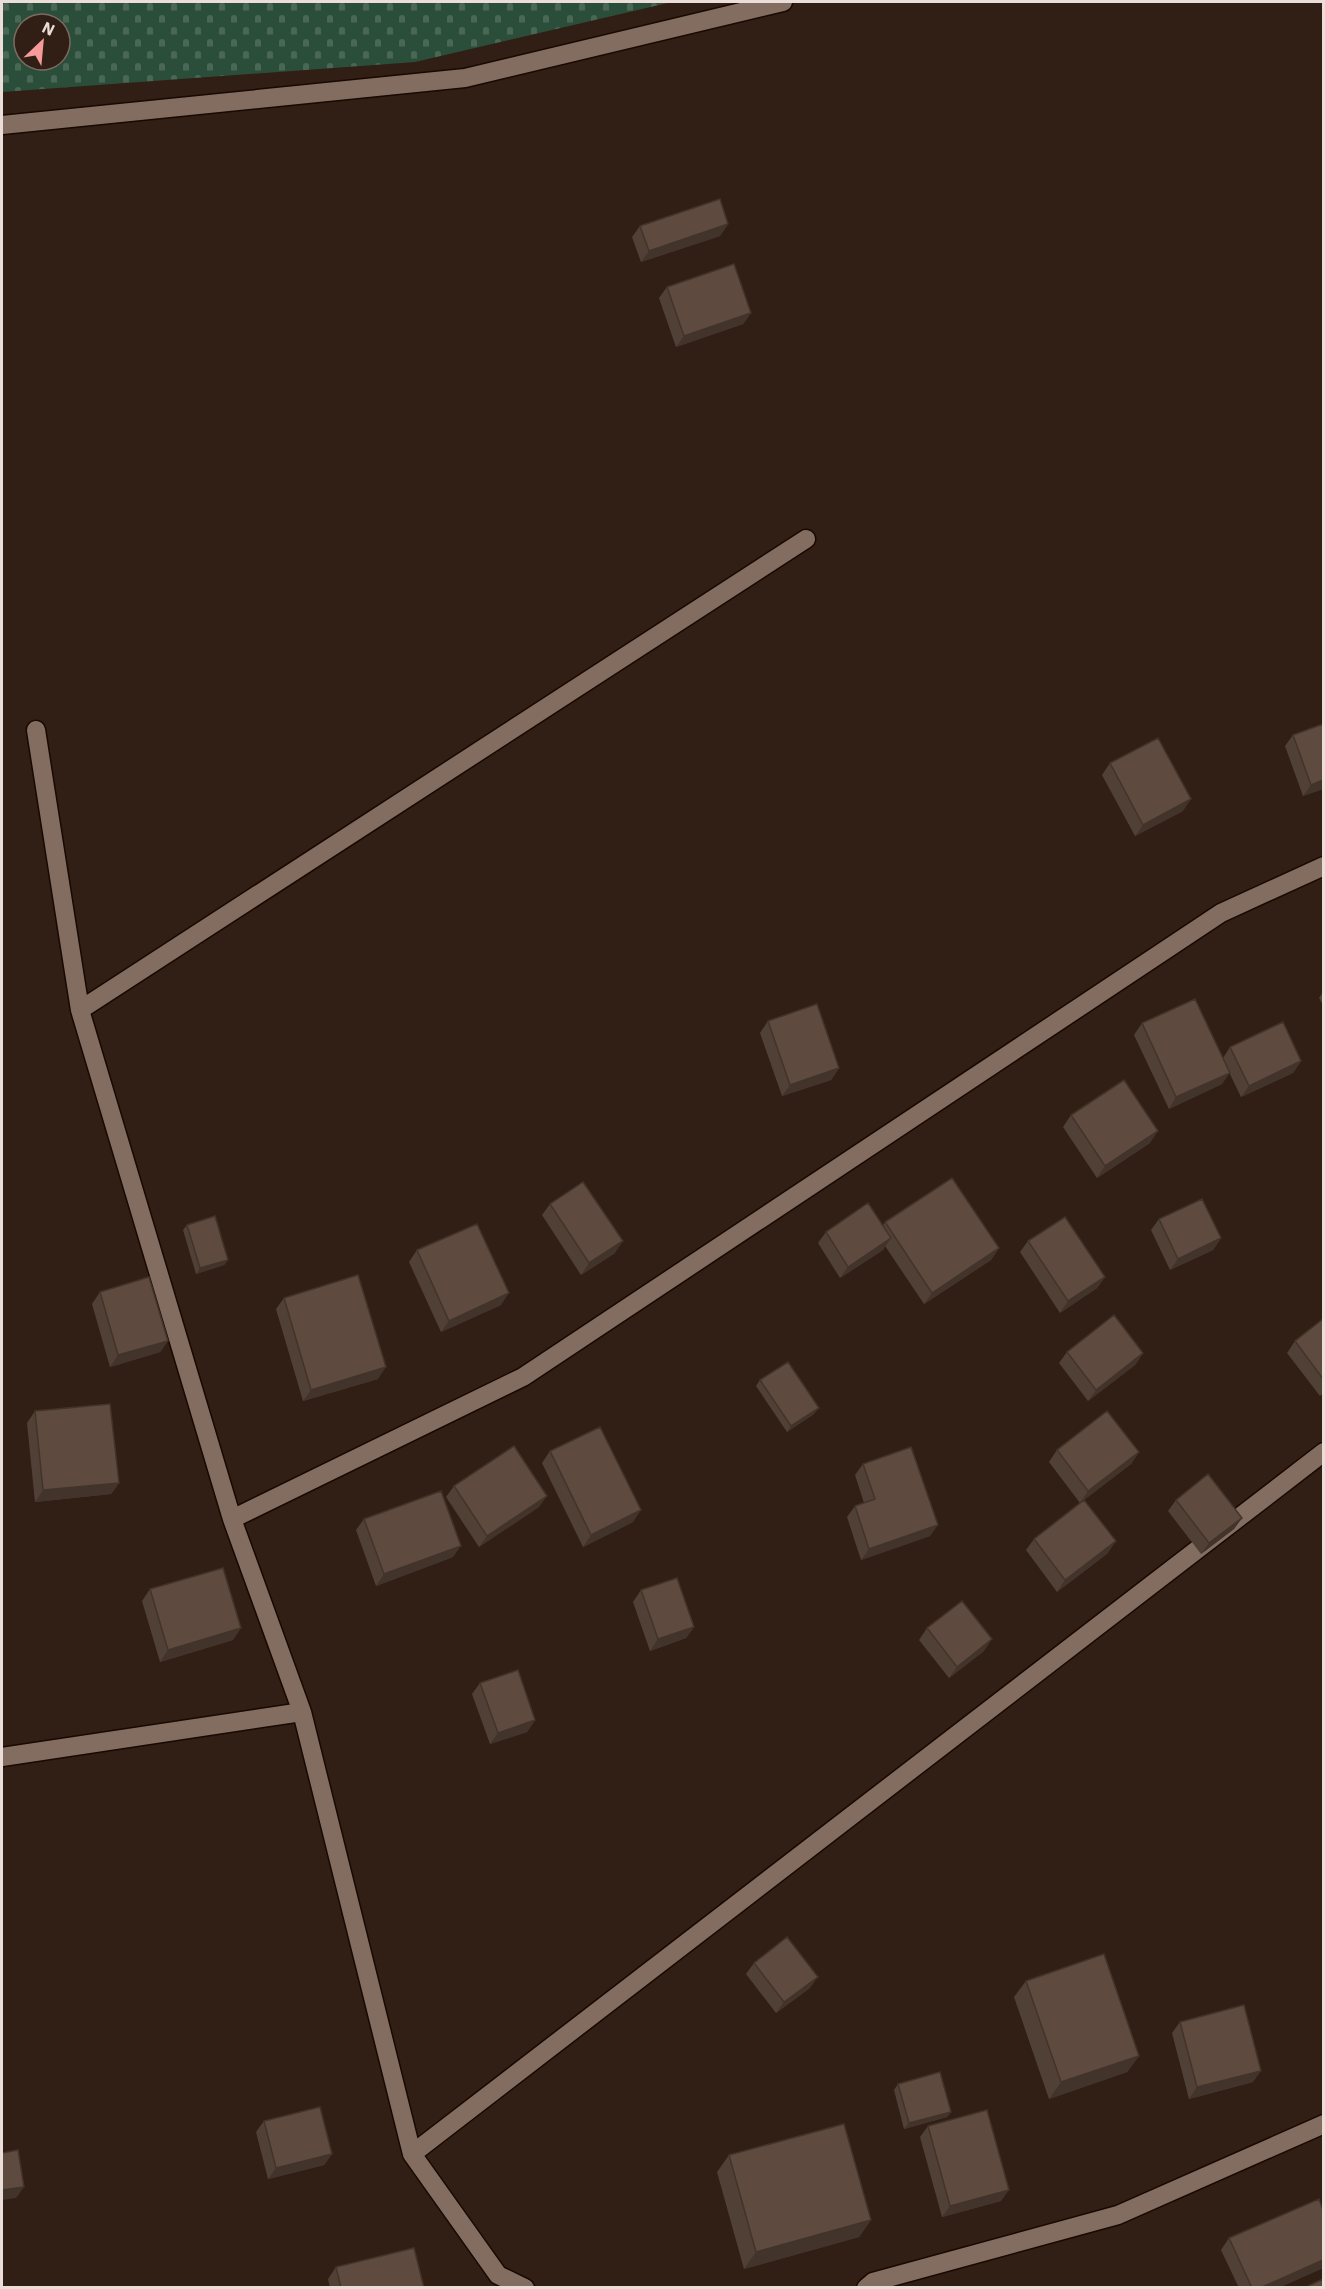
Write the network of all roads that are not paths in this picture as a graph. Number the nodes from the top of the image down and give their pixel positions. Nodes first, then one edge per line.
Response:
1 (783, 2) edge
2 (2, 125) edge
3 (806, 538) dead end
4 (36, 730) dead end
5 (1323, 866) edge
6 (80, 1010) junction
7 (1323, 1452) edge
8 (232, 1519) junction
9 (302, 1712) junction
10 (2, 1757) edge
11 (1323, 2124) edge
12 (412, 2154) junction
13 (525, 2288) edge
14 (866, 2288) edge

1 - 2 lane
3 - 6 lane
4 - 6 lane
5 - 8 lane
6 - 8 lane
7 - 12 lane
8 - 9 lane
9 - 10 lane
9 - 12 lane
11 - 14 lane
12 - 13 lane

